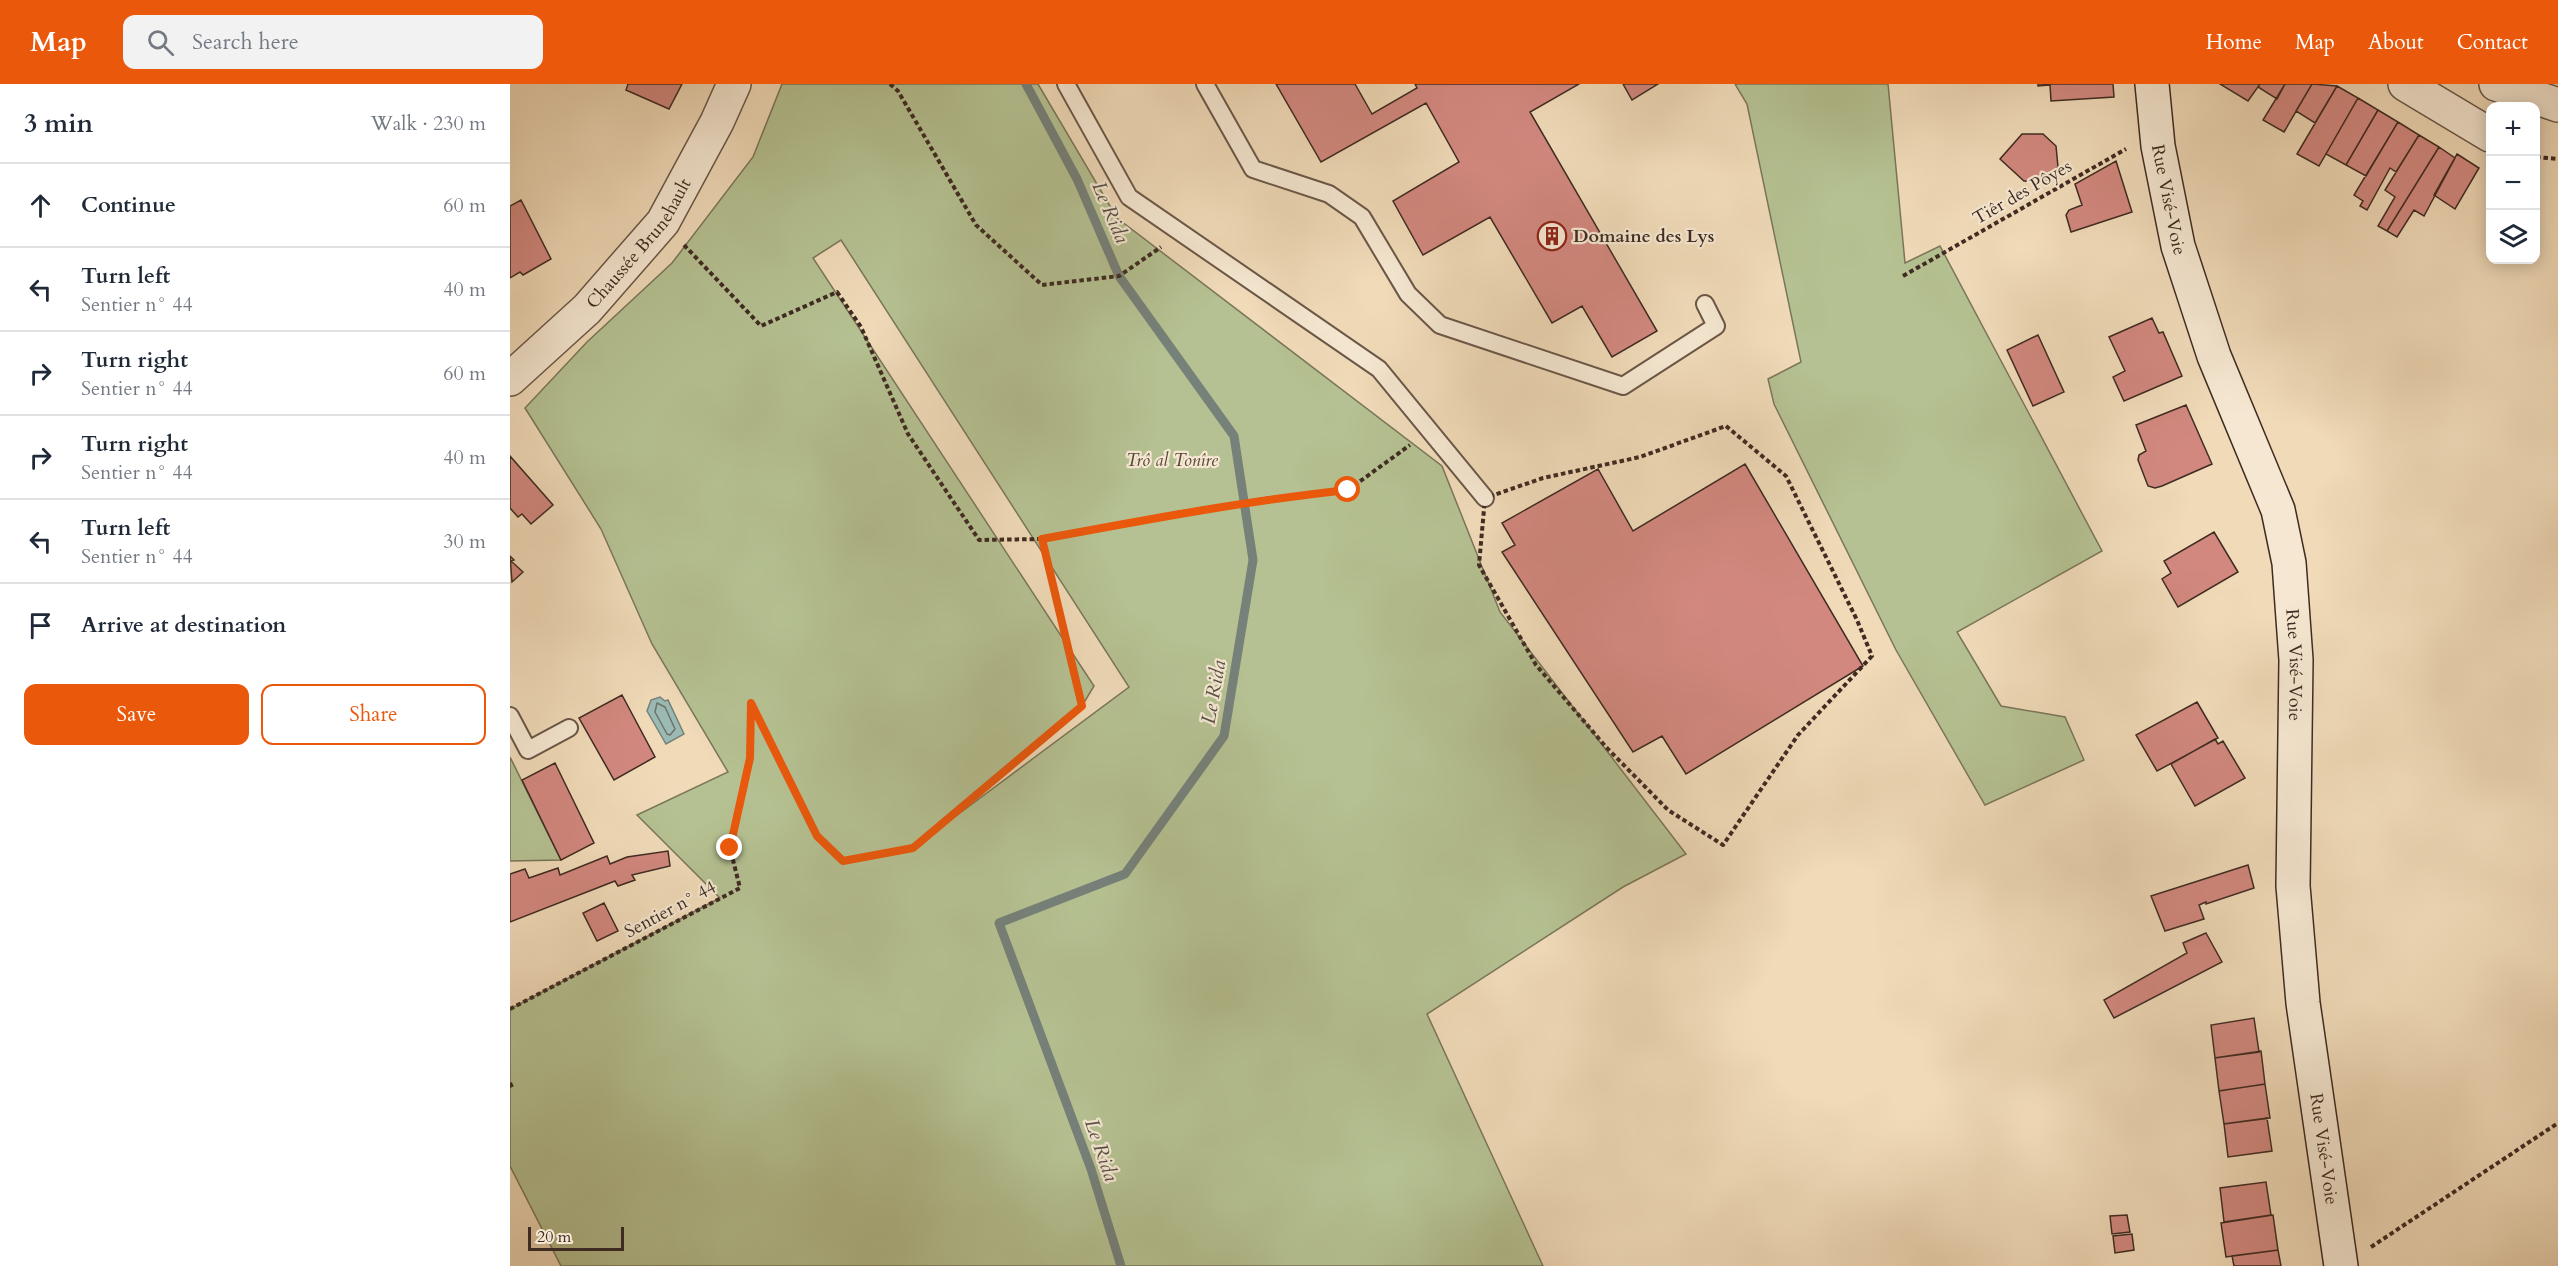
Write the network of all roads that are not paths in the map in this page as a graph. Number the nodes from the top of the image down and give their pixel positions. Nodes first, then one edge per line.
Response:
1 (734, 84) edge
2 (1066, 84) edge
3 (1205, 84) edge
4 (2152, 84) edge
5 (2405, 84) edge
6 (2496, 84) edge
7 (2558, 105) edge
8 (2486, 133) edge
9 (1705, 304) dead end
10 (510, 379) edge
11 (1485, 498) road end
12 (510, 716) edge
13 (569, 728) dead end
14 (2353, 1259) edge

1 - 10 street, Chaussée Brunehault
2 - 11 lane
3 - 9 lane
4 - 14 street, Rue Visé-Voie
5 - 8 street
6 - 7 street
12 - 13 lane

